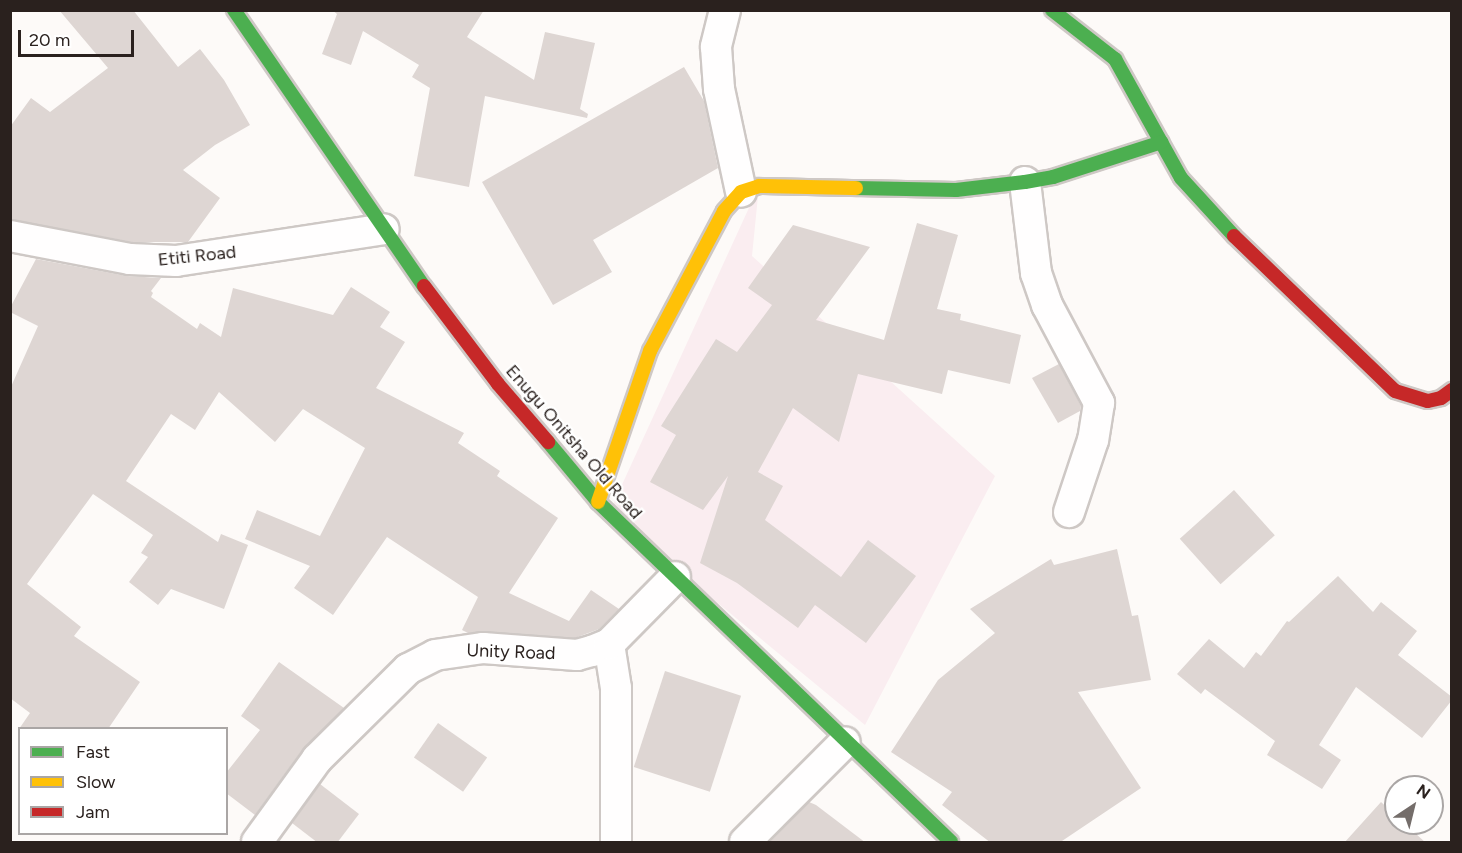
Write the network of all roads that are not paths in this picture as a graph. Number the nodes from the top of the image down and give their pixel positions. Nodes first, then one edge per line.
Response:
1 (234, 10) edge
2 (726, 10) edge
3 (1052, 10) edge
4 (1162, 142) junction
5 (1025, 182) junction
6 (741, 192) junction
7 (384, 229) junction
8 (10, 236) edge
9 (1452, 390) edge
10 (598, 502) junction
11 (1069, 512) dead end
12 (675, 577) junction
13 (609, 644) junction
14 (845, 742) junction
15 (257, 843) edge
16 (616, 843) edge
17 (745, 843) edge
18 (951, 843) edge

1 - 7 street, Enugu Onitsha Old Road
2 - 6 street
3 - 4 street
4 - 5 street
4 - 9 street
5 - 6 street
5 - 11 street
6 - 10 street
7 - 8 street, Etiti Road
7 - 10 street, Enugu Onitsha Old Road
10 - 12 street, Enugu Onitsha Old Road
12 - 13 street, Unity Road
12 - 14 street, Enugu Onitsha Old Road
13 - 15 street, Unity Road
13 - 16 street
14 - 17 street
14 - 18 street, Enugu Onitsha Old Road

